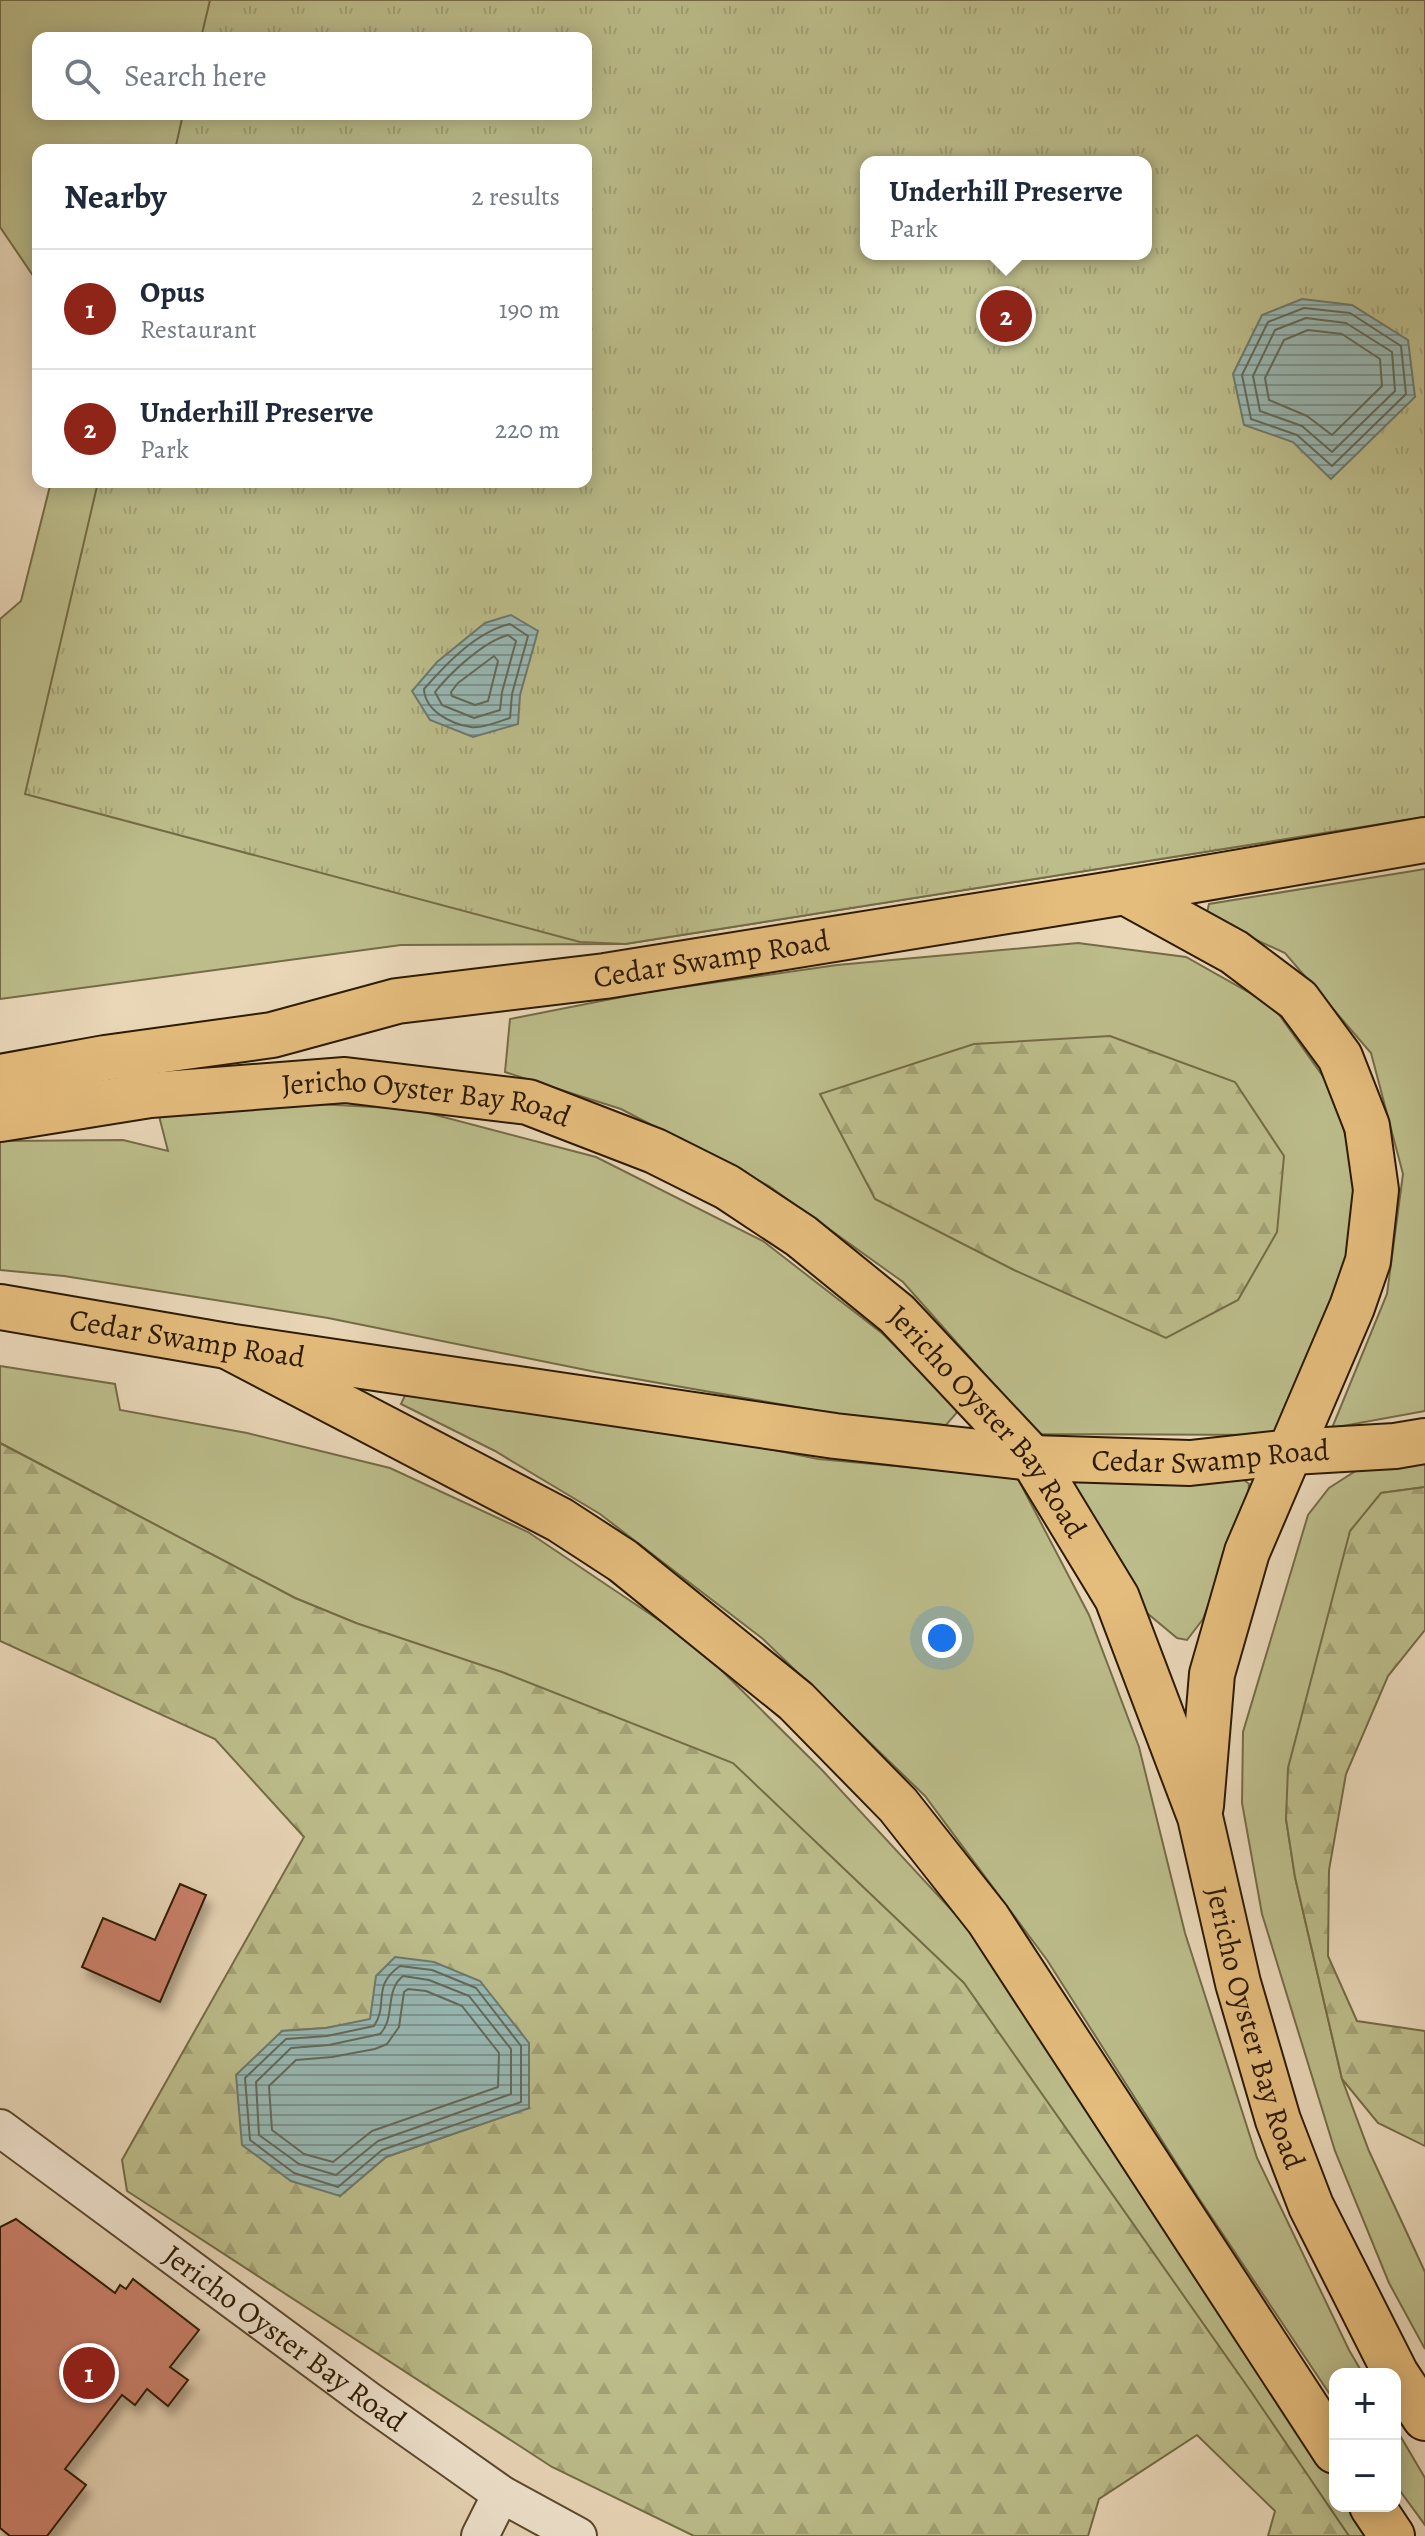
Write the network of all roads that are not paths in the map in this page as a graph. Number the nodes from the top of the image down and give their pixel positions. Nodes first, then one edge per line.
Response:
1 (1425, 840) edge
2 (1125, 892) junction
3 (0, 1077) edge
4 (0, 1119) edge
5 (0, 1307) edge
6 (227, 1346) junction
7 (1425, 1441) edge
8 (1292, 1452) junction
9 (1032, 1458) junction
10 (1200, 1817) junction
11 (0, 2128) edge
12 (1425, 2418) edge
13 (1329, 2442) edge
14 (501, 2494) junction
15 (1376, 2512) edge
16 (480, 2536) edge
17 (578, 2536) edge
18 (1392, 2536) edge

1 - 2 main road, Cedar Swamp Road
2 - 3 main road, Cedar Swamp Road
2 - 8 main road
4 - 9 main road, Jericho Oyster Bay Road
5 - 6 main road, Cedar Swamp Road
6 - 9 main road, Cedar Swamp Road
6 - 13 main road
7 - 8 main road, Cedar Swamp Road
8 - 9 main road, Cedar Swamp Road
8 - 10 main road
9 - 10 main road, Jericho Oyster Bay Road
10 - 12 main road, Jericho Oyster Bay Road
11 - 14 street, Jericho Oyster Bay Road
14 - 16 street
14 - 17 street, Jericho Oyster Bay Road
15 - 18 main road

